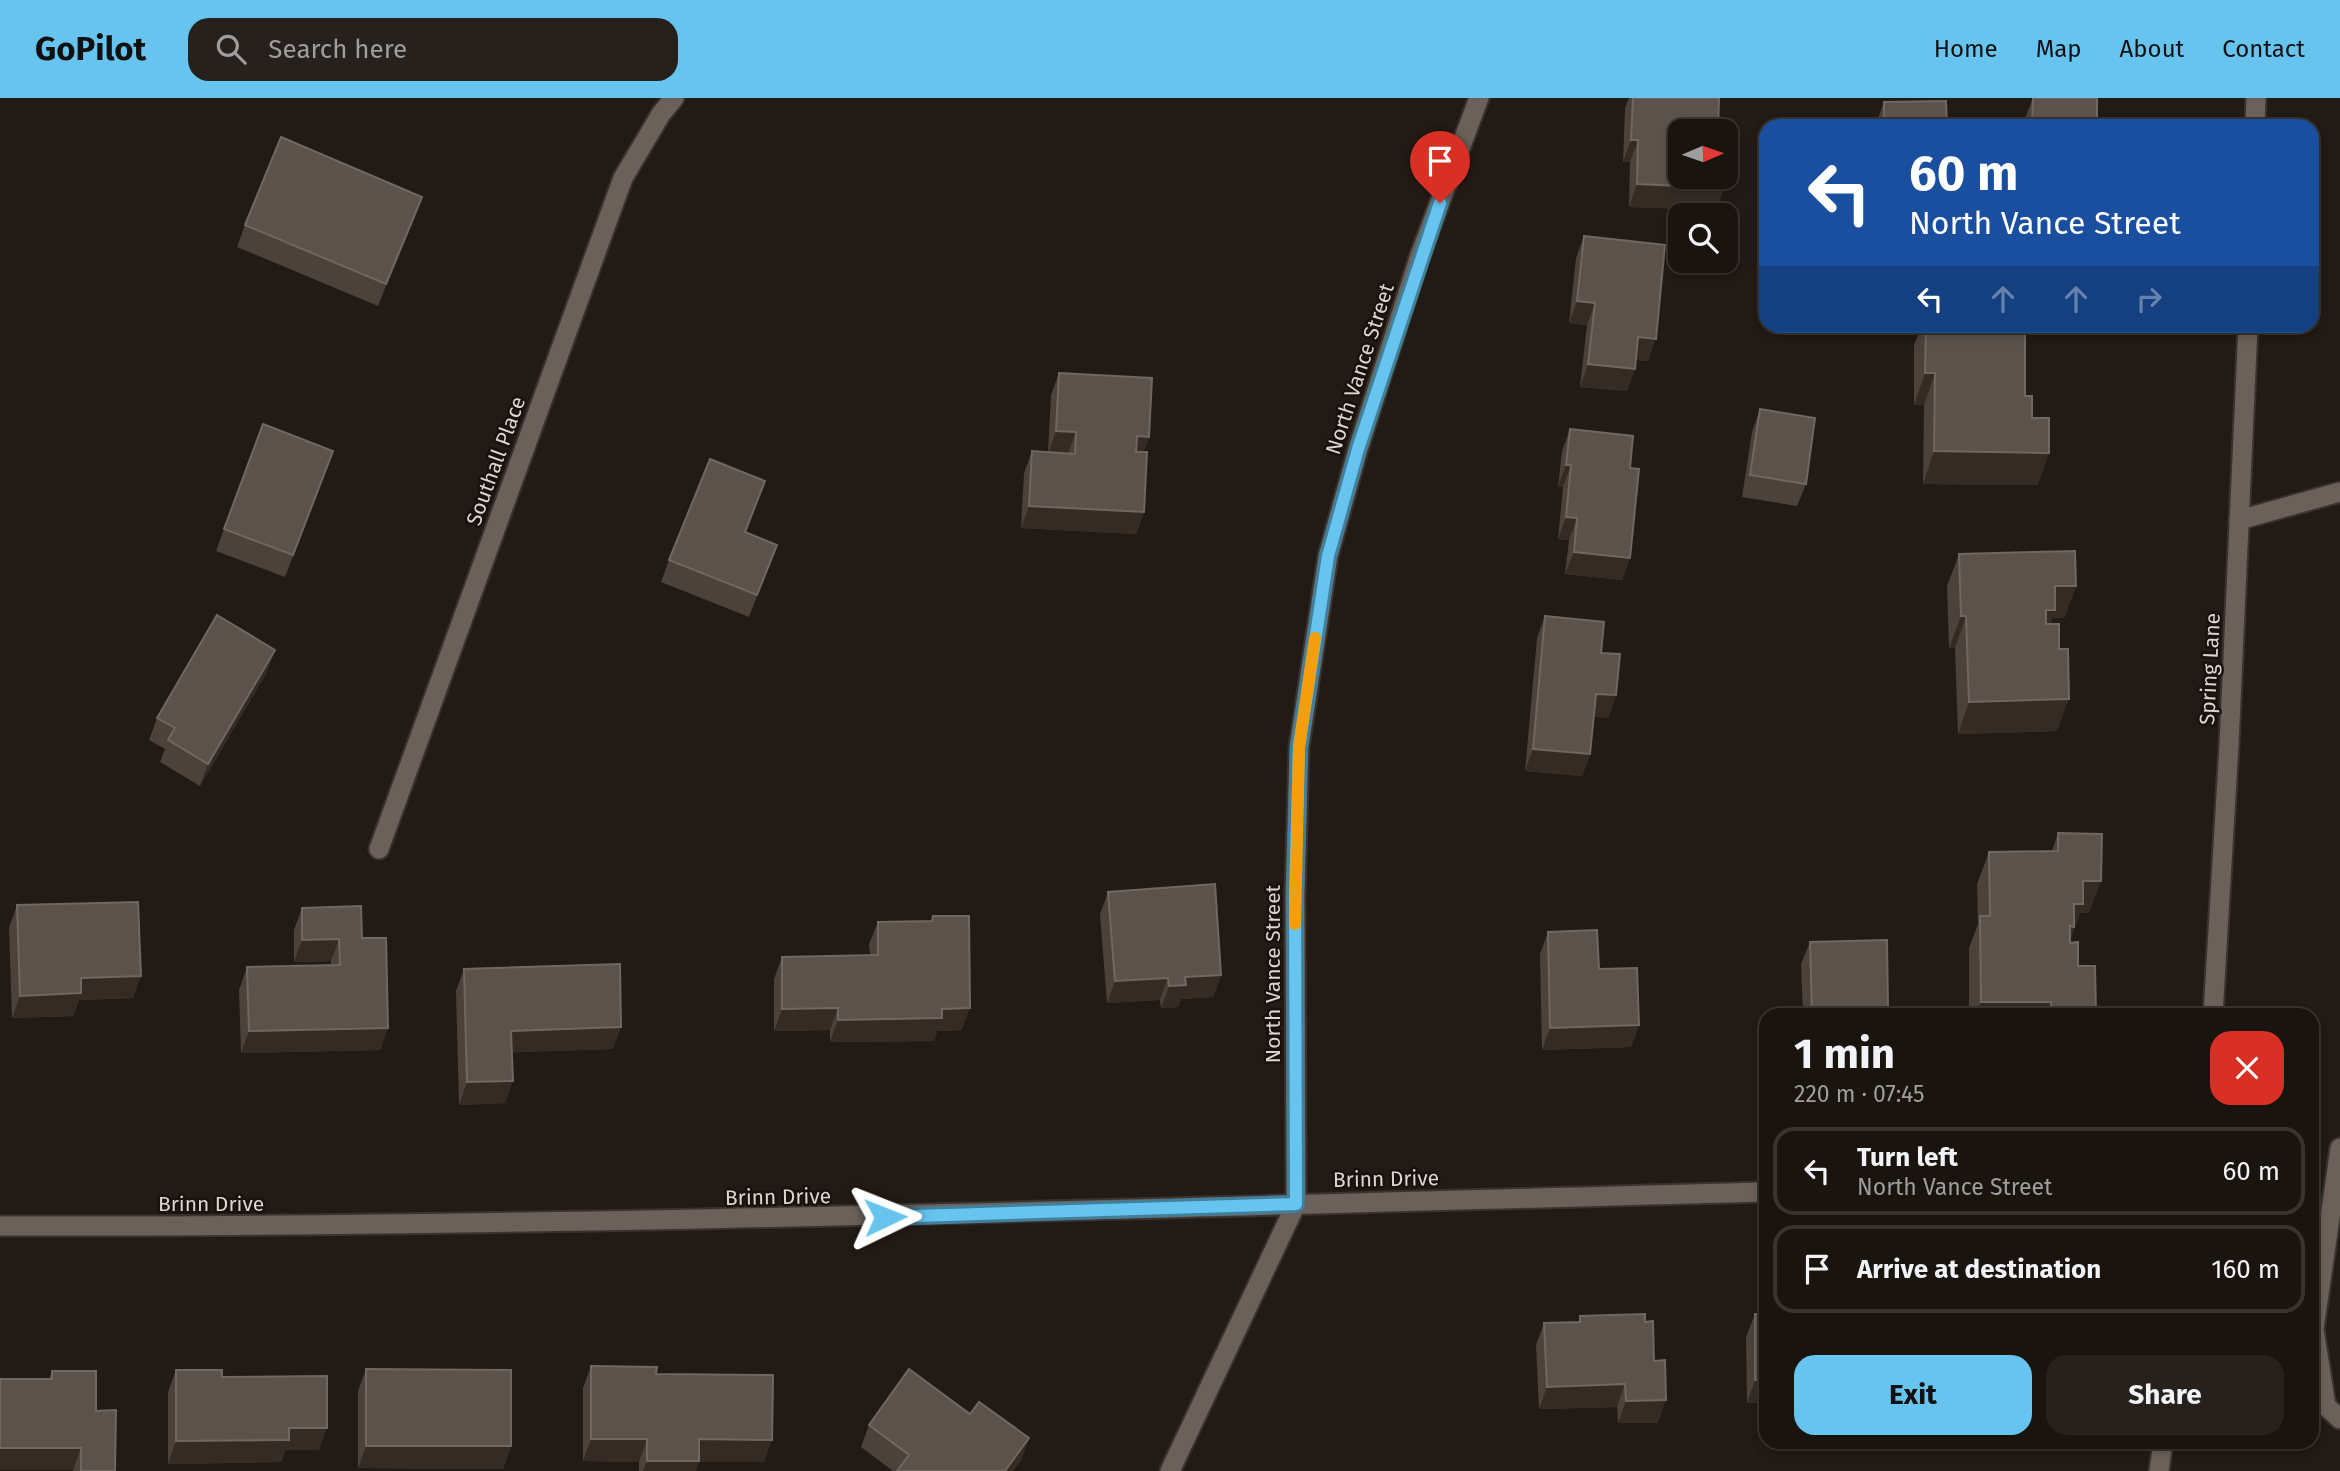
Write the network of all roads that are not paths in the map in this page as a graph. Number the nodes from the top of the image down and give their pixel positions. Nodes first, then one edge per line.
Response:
1 (674, 98) edge
2 (1479, 98) edge
3 (2256, 98) edge
4 (2255, 119) edge
5 (2248, 333) edge
6 (2340, 492) edge
7 (2239, 520) junction
8 (379, 849) dead end
9 (2213, 1008) edge
10 (2340, 1148) edge
11 (1759, 1192) edge
12 (1296, 1204) junction
13 (0, 1226) edge
14 (2319, 1294) edge
15 (2319, 1361) edge
16 (2340, 1419) edge
17 (2162, 1449) edge
18 (1170, 1471) edge
19 (2159, 1471) edge

1 - 8 street, Southall Place
2 - 12 street, North Vance Street
3 - 4 street
5 - 7 street, Spring Lane
6 - 7 street
7 - 9 street, Spring Lane
10 - 14 street
11 - 12 street, Brinn Drive
12 - 13 street, Brinn Drive
12 - 18 street, North Vance Street
15 - 16 street
17 - 19 street

